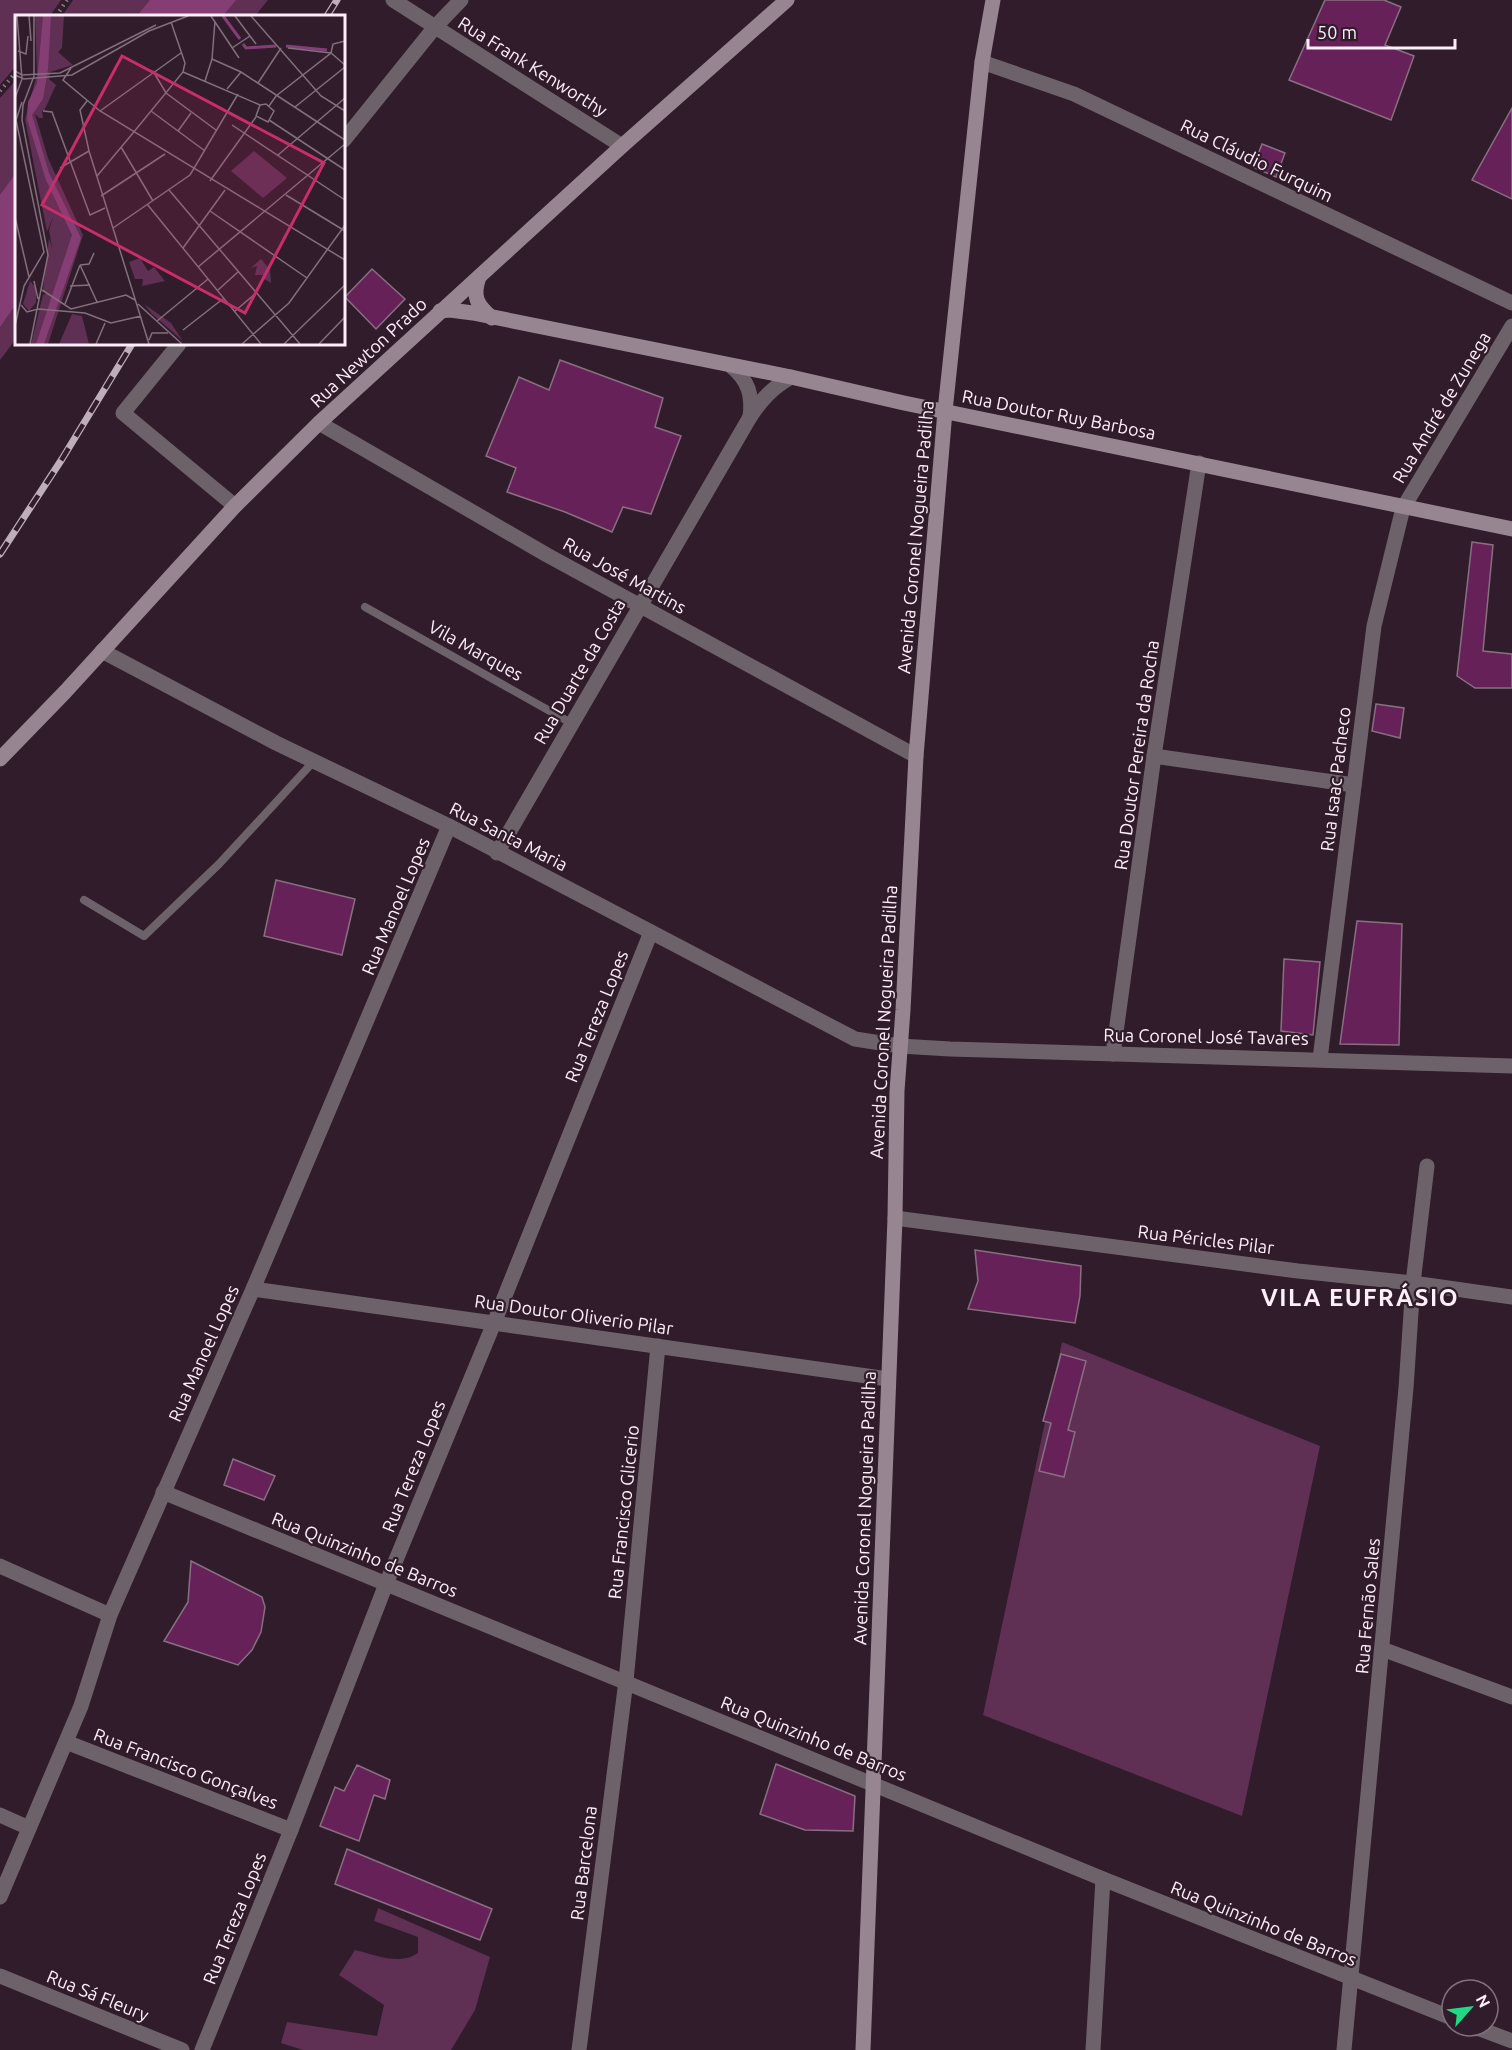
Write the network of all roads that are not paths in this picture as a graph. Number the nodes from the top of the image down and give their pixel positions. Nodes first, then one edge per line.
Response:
1 (393, 0) edge
2 (461, 0) edge
3 (787, 0) edge
4 (993, 0) edge
5 (435, 27) junction
6 (982, 62) junction
7 (345, 139) edge
8 (622, 146) junction
9 (479, 277) junction
10 (1512, 303) edge
11 (440, 312) junction
12 (492, 318) junction
13 (1512, 326) edge
14 (178, 345) edge
15 (731, 366) junction
16 (791, 377) junction
17 (945, 411) junction
18 (750, 417) junction
19 (319, 423) junction
20 (1199, 463) junction
21 (235, 506) junction
22 (1403, 508) junction
23 (1512, 529) edge
24 (640, 605) junction
25 (365, 607) dead end
26 (102, 651) junction
27 (571, 723) junction
28 (916, 756) junction
29 (1154, 756) junction
30 (0, 759) edge
31 (314, 761) junction
32 (1354, 785) junction
33 (449, 826) junction
34 (498, 853) junction
35 (84, 900) dead end
36 (651, 932) junction
37 (900, 1046) junction
38 (1113, 1054) junction
39 (1320, 1059) junction
40 (1512, 1066) edge
41 (1427, 1166) dead end
42 (895, 1218) junction
43 (1413, 1283) junction
44 (253, 1288) junction
45 (1512, 1298) edge
46 (494, 1323) junction
47 (658, 1346) junction
48 (888, 1379) junction
49 (163, 1492) junction
50 (0, 1566) edge
51 (386, 1584) junction
52 (110, 1615) junction
53 (1383, 1649) junction
54 (626, 1681) junction
55 (1512, 1697) edge
56 (66, 1742) junction
57 (873, 1783) junction
58 (0, 1815) edge
59 (28, 1828) junction
60 (291, 1830) junction
61 (1103, 1879) junction
62 (0, 1897) edge
63 (0, 1976) edge
64 (1350, 1980) junction
65 (1440, 2014) edge
66 (182, 2050) edge
67 (202, 2050) edge
68 (579, 2050) edge
69 (862, 2050) edge
70 (1093, 2050) edge
71 (1344, 2050) edge

1 - 5 street, Rua Frank Kenworthy
2 - 5 street
3 - 8 main road, Rua Newton Prado
4 - 6 main road, Avenida Coronel Nogueira Padilha
5 - 7 street
5 - 8 street, Rua Frank Kenworthy
6 - 10 street, Rua Cláudio Furquim
6 - 17 main road, Avenida Coronel Nogueira Padilha
8 - 9 main road, Rua Newton Prado
9 - 11 main road, Rua Newton Prado
9 - 12 main road
11 - 12 main road, Rua Doutor Ruy Barbosa
11 - 19 main road, Rua Newton Prado
12 - 15 main road, Rua Doutor Ruy Barbosa
13 - 22 street, Rua André de Zunega
14 - 21 street
15 - 16 main road, Rua Doutor Ruy Barbosa
15 - 18 street
16 - 17 main road, Rua Doutor Ruy Barbosa
16 - 18 street, Rua Duarte da Costa
17 - 20 main road, Rua Doutor Ruy Barbosa
17 - 28 main road, Avenida Coronel Nogueira Padilha
18 - 24 street, Rua Duarte da Costa
19 - 21 main road, Rua Newton Prado
19 - 24 street, Rua José Martins
20 - 22 main road, Rua Doutor Ruy Barbosa
20 - 29 street, Rua Doutor Pereira da Rocha
21 - 26 main road, Rua Newton Prado
22 - 23 main road, Rua Doutor Ruy Barbosa
22 - 32 street, Rua Isaac Pacheco
24 - 27 street, Rua Duarte da Costa
24 - 28 street, Rua José Martins
25 - 27 lane, Vila Marques
26 - 30 main road, Rua Newton Prado
26 - 31 street, Rua Santa Maria
27 - 34 street, Rua Duarte da Costa
28 - 37 main road, Avenida Coronel Nogueira Padilha
29 - 32 street
29 - 38 street, Rua Doutor Pereira da Rocha
31 - 33 street, Rua Santa Maria
31 - 35 lane
32 - 39 street, Rua Isaac Pacheco
33 - 34 street, Rua Santa Maria
33 - 44 street, Rua Manoel Lopes
34 - 36 street, Rua Santa Maria
36 - 37 street, Rua Santa Maria
36 - 46 street, Rua Tereza Lopes
37 - 38 street, Rua Coronel José Tavares
37 - 42 main road, Avenida Coronel Nogueira Padilha
38 - 39 street, Rua Coronel José Tavares
39 - 40 street, Rua Coronel José Tavares
41 - 43 street, Rua Fernão Sales
42 - 43 street, Rua Péricles Pilar
42 - 48 main road, Avenida Coronel Nogueira Padilha
43 - 45 street, Rua Péricles Pilar
43 - 53 street, Rua Fernão Sales
44 - 46 street, Rua Doutor Oliverio Pilar
44 - 49 street, Rua Manoel Lopes
46 - 47 street, Rua Doutor Oliverio Pilar
46 - 51 street, Rua Tereza Lopes
47 - 48 street, Rua Doutor Oliverio Pilar
47 - 54 street, Rua Francisco Glicerio
48 - 57 main road, Avenida Coronel Nogueira Padilha
49 - 51 street, Rua Quinzinho de Barros
49 - 52 street, Rua Manoel Lopes
50 - 52 street
51 - 54 street, Rua Quinzinho de Barros
51 - 60 street, Rua Tereza Lopes
52 - 56 street, Rua Manoel Lopes
53 - 55 street
53 - 64 street, Rua Fernão Sales
54 - 57 street, Rua Quinzinho de Barros
54 - 68 street, Rua Barcelona
56 - 59 street, Rua Manoel Lopes
56 - 60 street, Rua Francisco Gonçalves
57 - 61 street, Rua Quinzinho de Barros
57 - 69 main road, Avenida Coronel Nogueira Padilha
58 - 59 street
59 - 62 street, Rua Manoel Lopes
60 - 67 street, Rua Tereza Lopes
61 - 64 street, Rua Quinzinho de Barros
61 - 70 street
63 - 66 street, Rua Sá Fleury
64 - 65 street, Rua Quinzinho de Barros
64 - 71 street, Rua Fernão Sales

